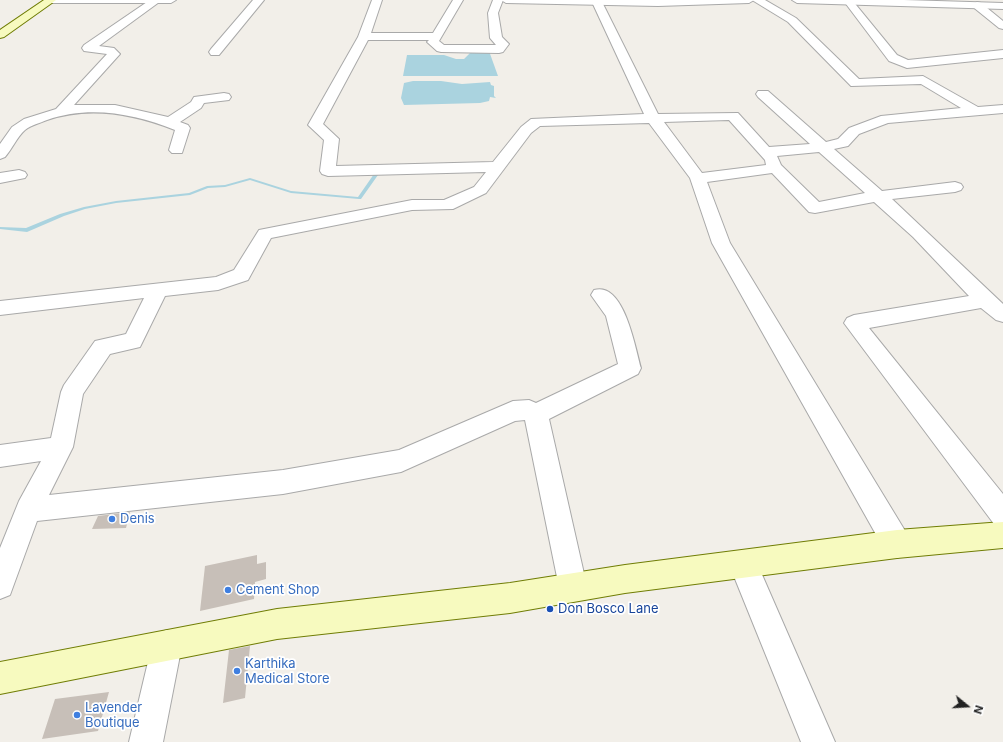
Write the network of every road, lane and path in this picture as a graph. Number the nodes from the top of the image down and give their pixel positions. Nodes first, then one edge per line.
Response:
1 (51, 0) edge
2 (157, 0) edge
3 (171, 0) edge
4 (259, 0) edge
5 (377, 0) edge
6 (458, 0) edge
7 (498, 0) edge
8 (506, 0) edge
9 (749, 0) edge
10 (757, 0) edge
11 (797, 0) edge
12 (847, 0) edge
13 (589, 1) edge
14 (639, 2) edge
15 (1000, 4) edge
16 (977, 5) junction
17 (1003, 26) edge
18 (1, 33) edge
19 (437, 36) junction
20 (364, 37) junction
21 (215, 52) dead end
22 (1003, 54) edge
23 (763, 94) dead end
24 (224, 97) dead end
25 (1003, 109) edge
26 (62, 110) junction
27 (975, 111) junction
28 (653, 118) junction
29 (170, 122) junction
30 (822, 147) junction
31 (177, 150) dead end
32 (766, 152) junction
33 (0, 154) edge
34 (774, 166) junction
35 (496, 167) junction
36 (19, 175) dead end
37 (0, 178) edge
38 (698, 178) junction
39 (955, 187) dead end
40 (878, 196) junction
41 (158, 290) junction
42 (601, 295) dead end
43 (985, 300) junction
44 (0, 308) edge
45 (1003, 315) edge
46 (536, 414) junction
47 (61, 446) junction
48 (0, 456) edge
49 (28, 510) junction
50 (1003, 515) edge
51 (1003, 535) edge
52 (897, 544) junction
53 (743, 564) junction
54 (0, 586) edge
55 (573, 587) junction
56 (167, 645) junction
57 (0, 678) edge
58 (146, 742) edge
59 (818, 742) edge

1 - 2 street
1 - 18 main road
2 - 3 street
2 - 26 street
4 - 21 street
5 - 20 street
6 - 19 street
7 - 19 street
8 - 13 street
9 - 14 street
10 - 27 street
11 - 12 street
12 - 16 street
12 - 22 street
13 - 14 street
13 - 28 street
15 - 16 street
16 - 17 street
19 - 20 street
20 - 35 street
23 - 30 street
24 - 29 street
25 - 27 street
26 - 29 street
26 - 33 street
27 - 30 street
28 - 32 street
28 - 35 street
28 - 38 street
29 - 31 street
30 - 32 street
30 - 40 street
32 - 34 street
34 - 38 street
34 - 40 street
35 - 41 street
36 - 37 street
38 - 52 street
39 - 40 street
40 - 43 street
41 - 44 street
41 - 47 street
42 - 46 street
43 - 45 street
43 - 50 street
46 - 49 street
46 - 55 street
47 - 48 street
47 - 49 street
49 - 54 street
51 - 52 main road
52 - 53 main road
53 - 55 main road
53 - 59 street
55 - 56 main road
56 - 57 main road
56 - 58 street

